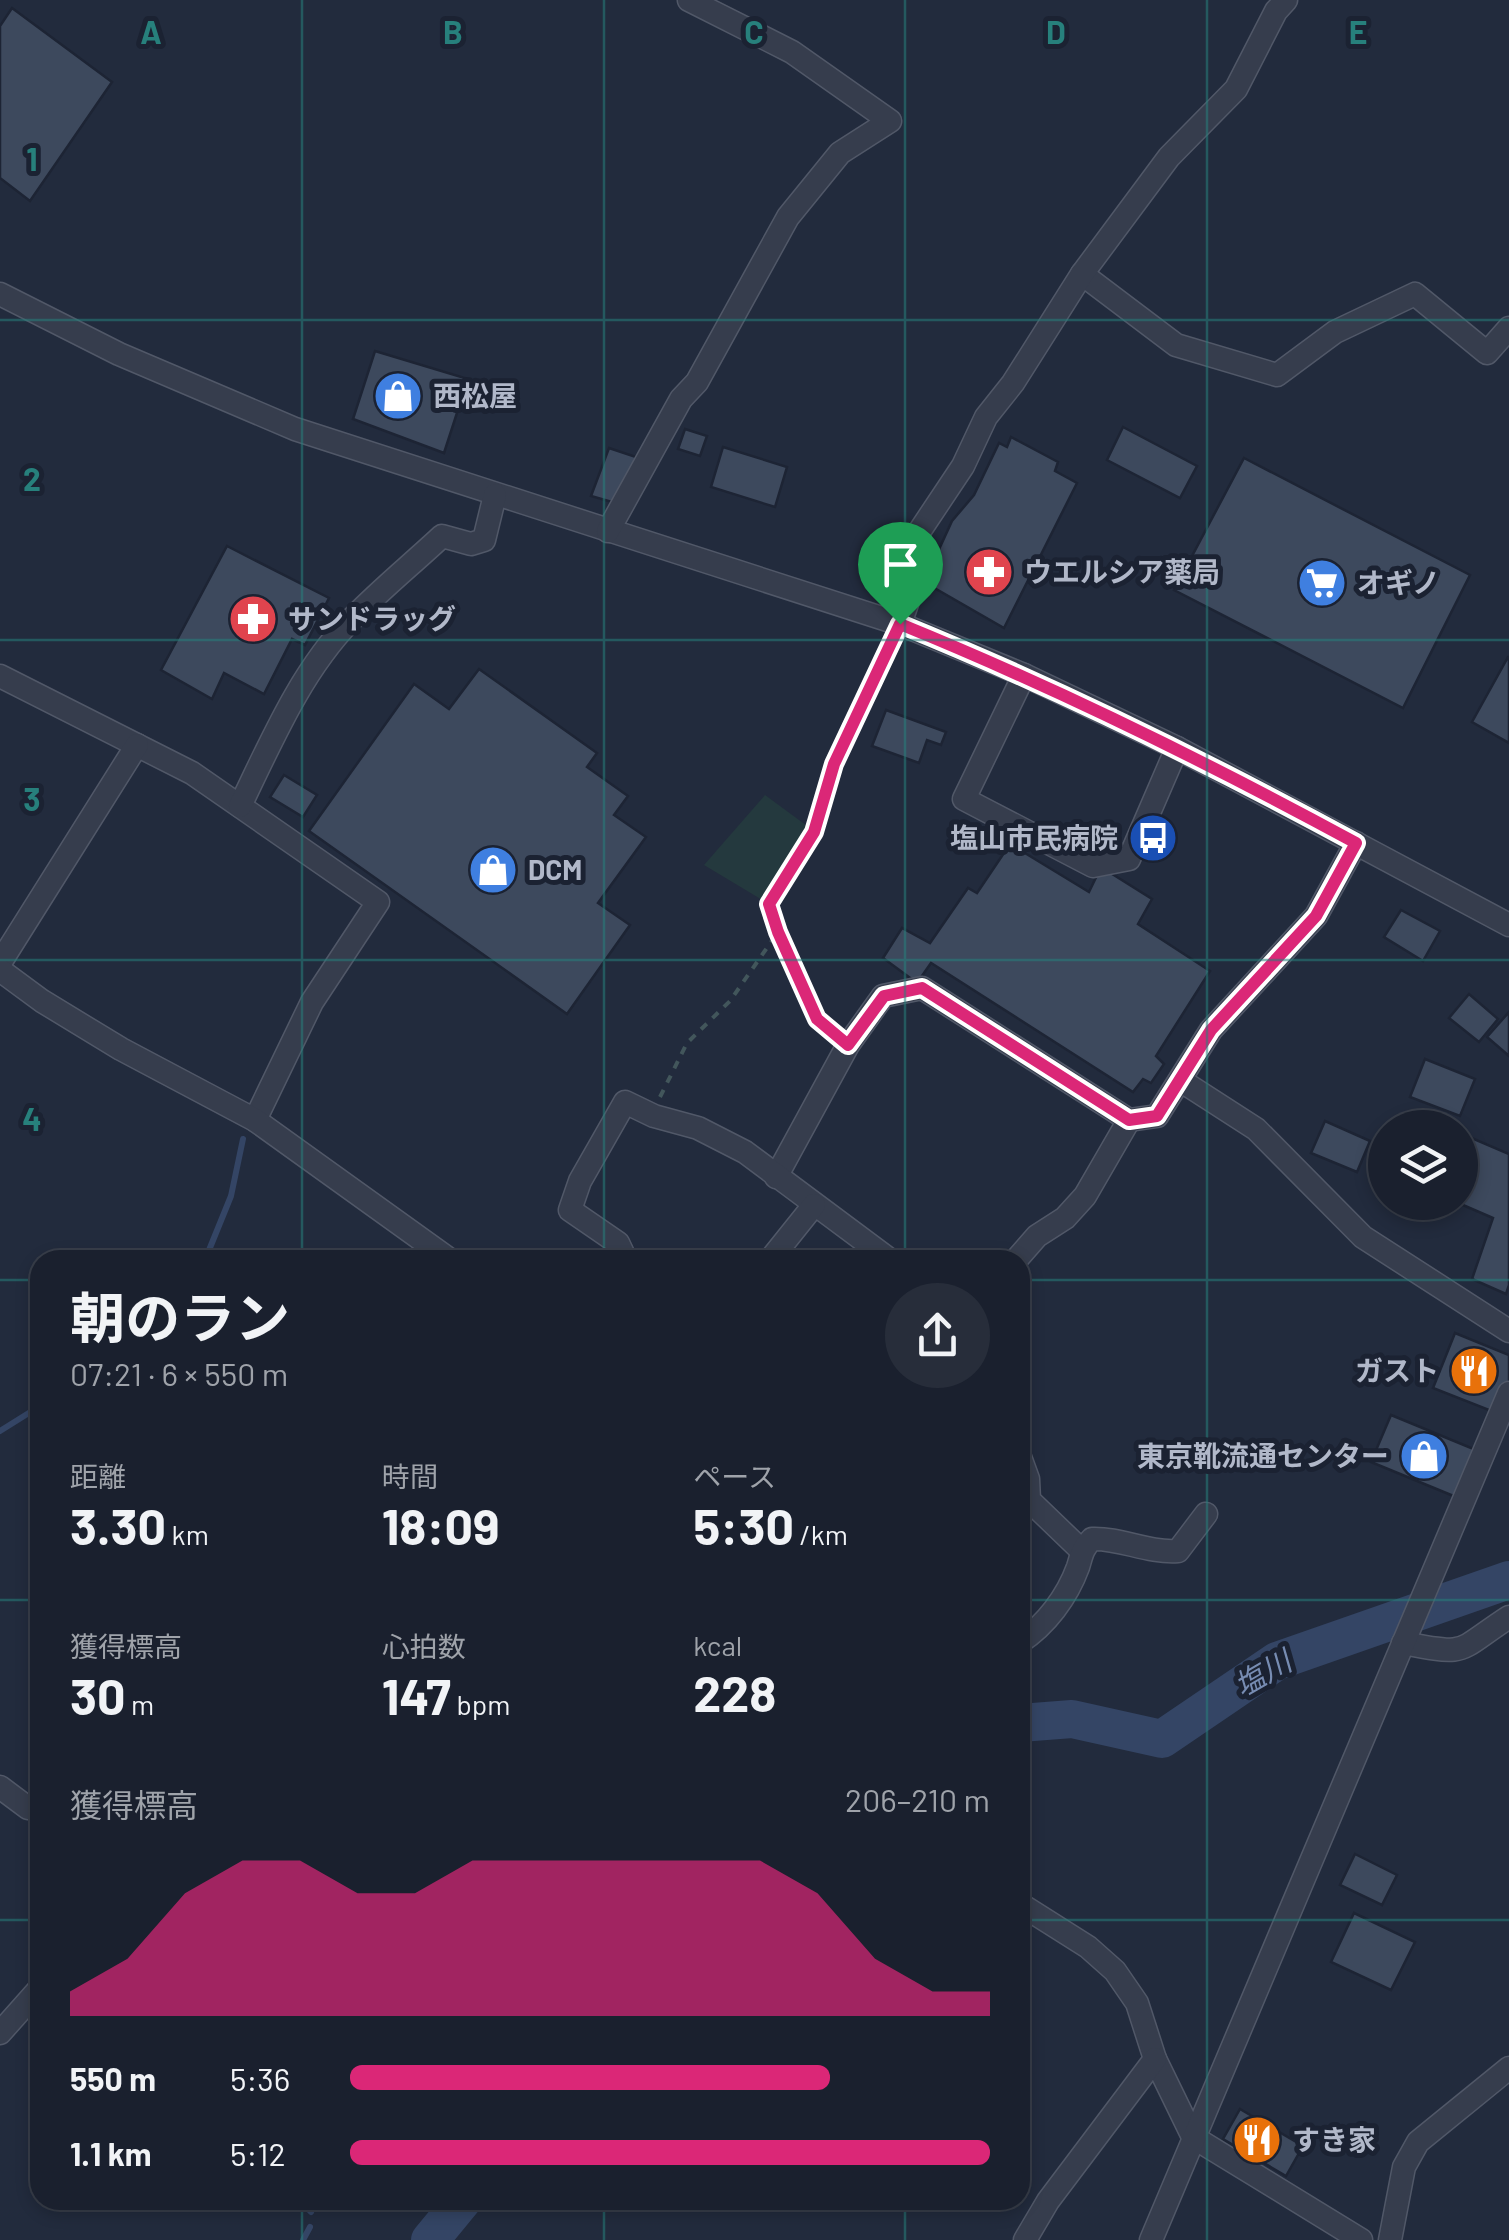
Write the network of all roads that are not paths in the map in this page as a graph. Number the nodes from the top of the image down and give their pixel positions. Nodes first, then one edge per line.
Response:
1 (689, 0) edge
2 (1274, 4) edge
3 (1082, 274) junction
4 (0, 294) edge
5 (1509, 328) edge
6 (496, 495) junction
7 (608, 531) junction
8 (900, 624) junction
9 (1024, 675) junction
10 (0, 676) edge
11 (137, 746) junction
12 (1177, 748) junction
13 (240, 806) junction
14 (1356, 843) junction
15 (1509, 926) edge
16 (0, 966) edge
17 (1180, 1080) junction
18 (255, 1120) junction
19 (1129, 1120) junction
20 (776, 1176) junction
21 (814, 1205) junction
22 (436, 1250) edge
23 (621, 1250) edge
24 (778, 1250) edge
25 (876, 1250) edge
26 (1025, 1250) edge
27 (1509, 1331) edge
28 (1509, 1393) edge
29 (1030, 1502) edge
30 (1206, 1514) dead end
31 (1082, 1550) junction
32 (1509, 1617) edge
33 (1030, 1636) edge
34 (1404, 1643) junction
35 (0, 1787) edge
36 (30, 1808) edge
37 (1030, 1910) edge
38 (30, 1999) edge
39 (0, 2033) edge
40 (1155, 2058) junction
41 (1509, 2068) edge
42 (1193, 2138) junction
43 (1025, 2240) edge
44 (1150, 2240) edge
45 (1361, 2240) edge
46 (1390, 2240) edge

1 - 7 street
2 - 3 street
3 - 5 street
3 - 8 street
4 - 6 street
6 - 7 street
6 - 13 street
7 - 8 street
8 - 9 street
9 - 12 street
9 - 12 street
10 - 11 street
11 - 13 street
11 - 16 street
12 - 14 street
13 - 18 street
14 - 15 street
14 - 17 street
16 - 18 street
17 - 19 street
17 - 27 street
18 - 22 street
19 - 20 street
19 - 26 street
20 - 21 street
20 - 23 street
21 - 24 street
21 - 25 street
28 - 34 street
29 - 31 street
30 - 31 street
31 - 33 street
32 - 34 street
34 - 42 street
35 - 36 street
37 - 40 street
38 - 39 street
40 - 42 street
40 - 43 street
41 - 46 street
42 - 44 street
42 - 45 street

